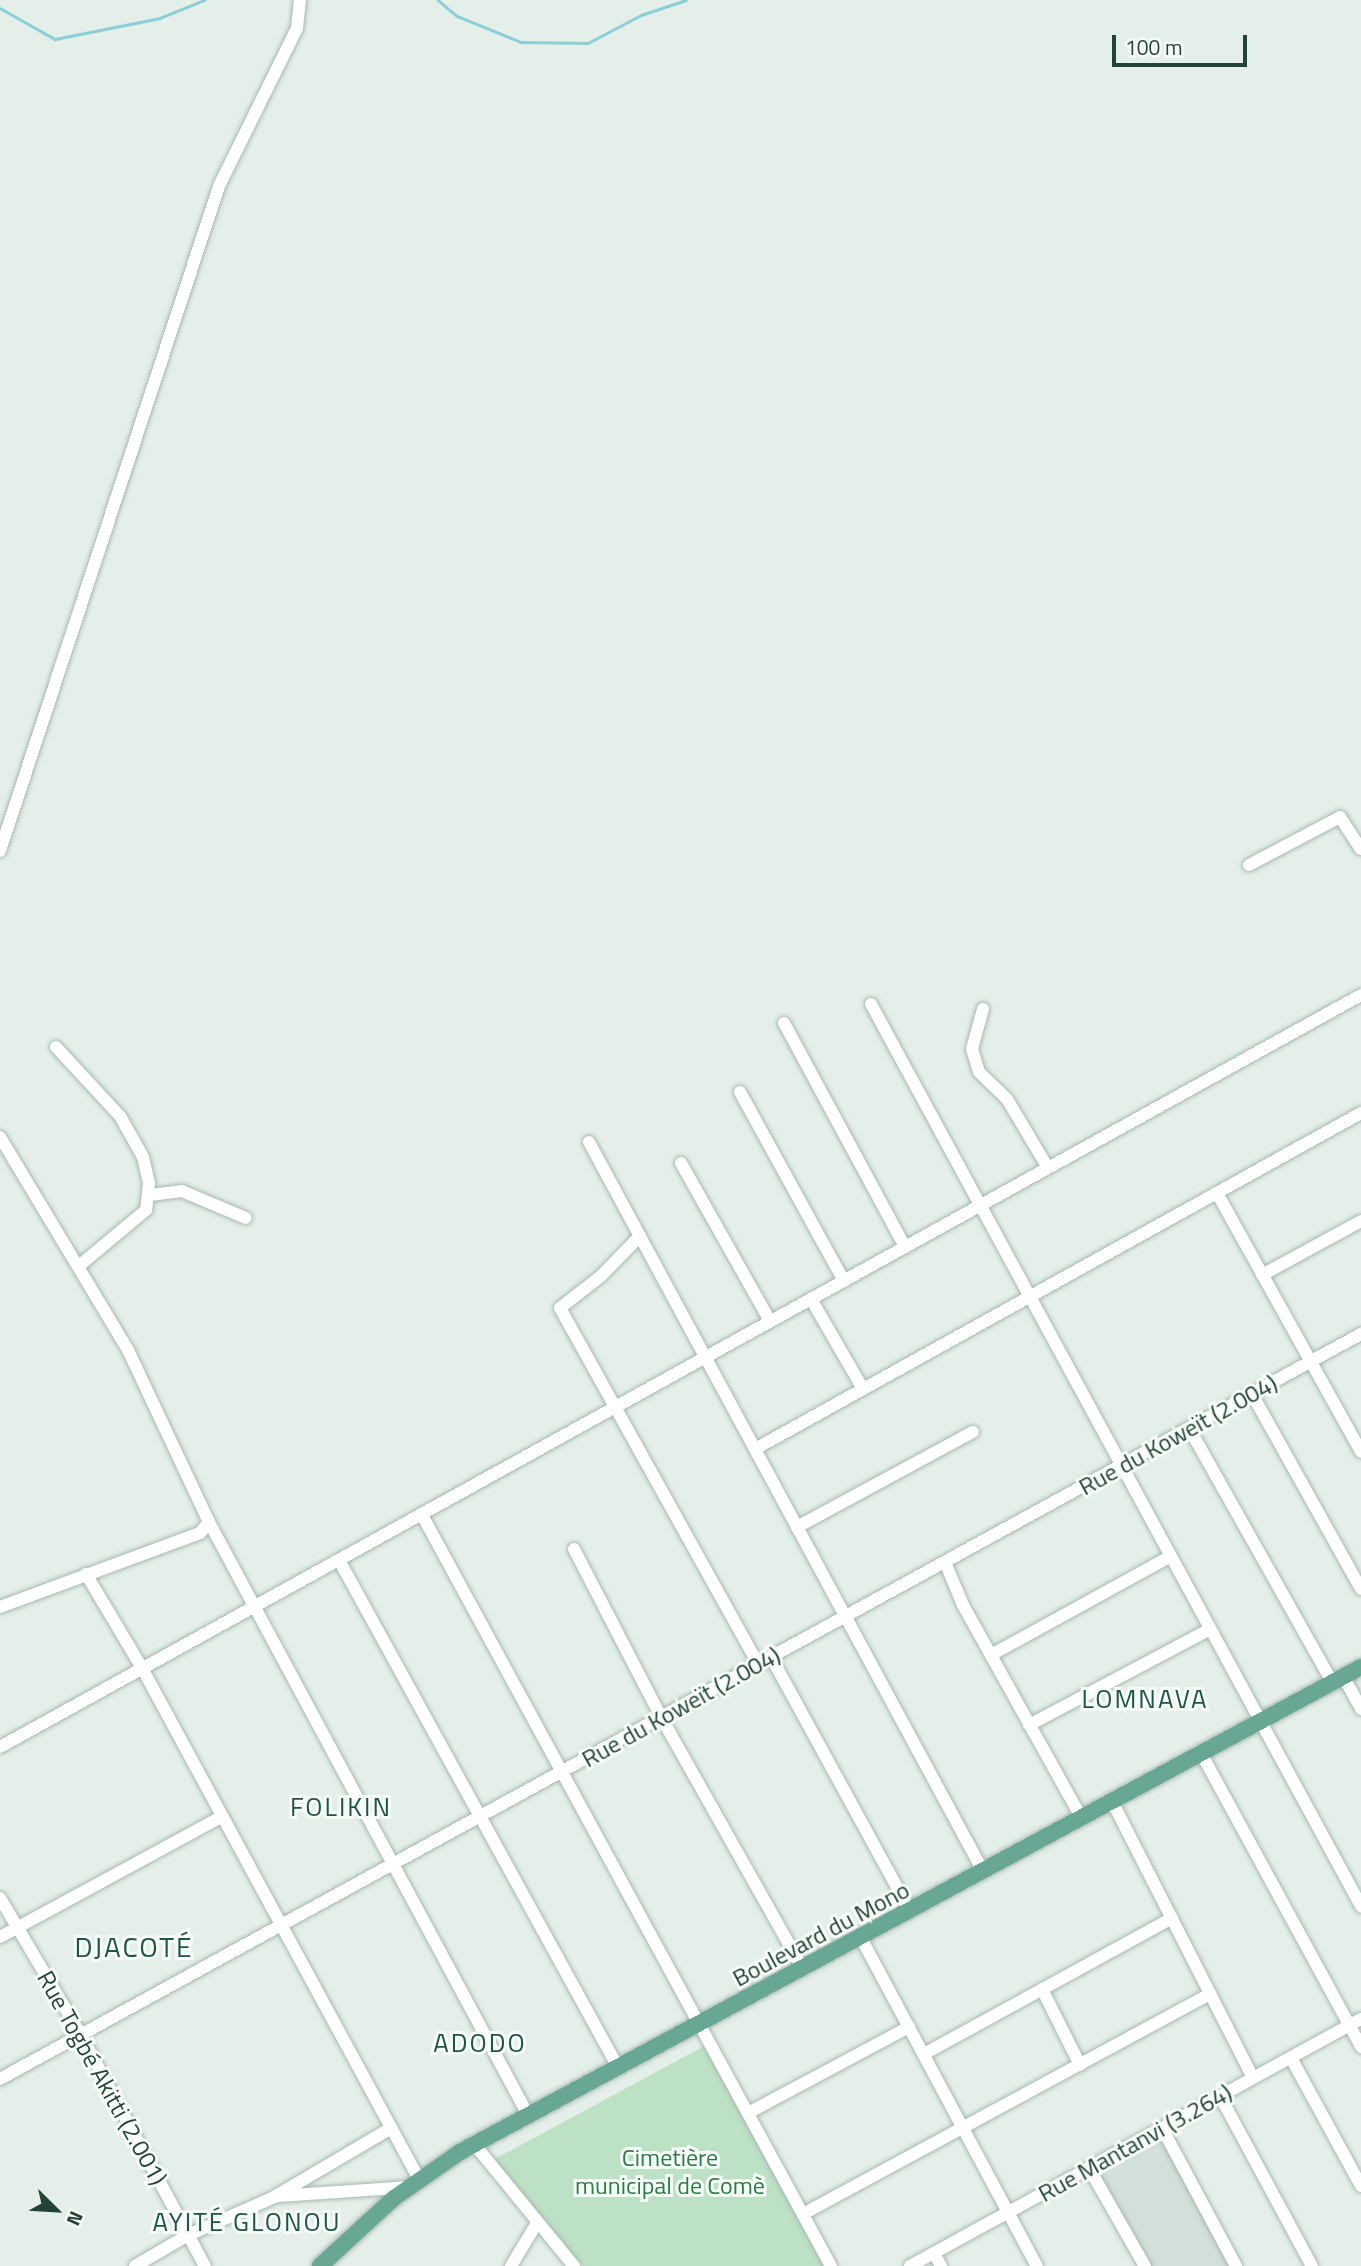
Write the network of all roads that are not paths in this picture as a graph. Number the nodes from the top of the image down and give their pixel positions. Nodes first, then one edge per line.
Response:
1 (300, 0) edge
2 (1361, 849) edge
3 (0, 851) edge
4 (1249, 865) dead end
5 (1361, 995) edge
6 (871, 1004) dead end
7 (983, 1009) dead end
8 (784, 1023) dead end
9 (56, 1047) dead end
10 (740, 1092) dead end
11 (1361, 1113) edge
12 (0, 1137) edge
13 (589, 1142) dead end
14 (681, 1163) dead end
15 (1048, 1168) junction
16 (1217, 1193) junction
17 (150, 1195) junction
18 (980, 1206) junction
19 (246, 1218) dead end
20 (1361, 1221) edge
21 (640, 1236) junction
22 (905, 1247) junction
23 (80, 1265) junction
24 (1262, 1275) junction
25 (844, 1281) junction
26 (1030, 1297) junction
27 (811, 1299) junction
28 (770, 1321) junction
29 (1361, 1334) edge
30 (705, 1357) junction
31 (1311, 1362) junction
32 (863, 1390) junction
33 (1252, 1394) junction
34 (617, 1406) junction
35 (1189, 1428) junction
36 (974, 1432) dead end
37 (755, 1449) junction
38 (1361, 1452) edge
39 (1121, 1465) junction
40 (422, 1515) junction
41 (209, 1522) junction
42 (797, 1527) junction
43 (574, 1549) dead end
44 (1171, 1556) junction
45 (339, 1560) junction
46 (945, 1562) junction
47 (86, 1574) junction
48 (1361, 1589) edge
49 (254, 1606) junction
50 (0, 1607) edge
51 (845, 1616) junction
52 (1210, 1629) junction
53 (991, 1655) junction
54 (771, 1657) junction
55 (758, 1664) junction
56 (1361, 1667) edge
57 (142, 1668) junction
58 (1346, 1679) edge
59 (1361, 1709) edge
60 (661, 1717) junction
61 (1261, 1724) junction
62 (1029, 1725) junction
63 (0, 1746) edge
64 (1203, 1756) junction
65 (563, 1771) junction
66 (1110, 1805) junction
67 (480, 1816) junction
68 (221, 1817) junction
69 (1081, 1817) junction
70 (392, 1864) junction
71 (983, 1871) junction
72 (0, 1898) edge
73 (1361, 1906) edge
74 (910, 1911) junction
75 (1171, 1918) junction
76 (279, 1926) junction
77 (17, 1928) junction
78 (0, 1937) edge
79 (862, 1940) junction
80 (803, 1969) junction
81 (1042, 1989) junction
82 (1210, 1994) junction
83 (1355, 2022) edge
84 (703, 2027) junction
85 (909, 2027) junction
86 (81, 2035) junction
87 (1361, 2047) edge
88 (924, 2054) junction
89 (1291, 2057) junction
90 (1080, 2065) junction
91 (618, 2067) junction
92 (1253, 2078) junction
93 (0, 2079) edge
94 (1220, 2096) junction
95 (748, 2113) junction
96 (528, 2115) junction
97 (964, 2127) junction
98 (391, 2128) junction
99 (1162, 2128) junction
100 (479, 2150) junction
101 (1089, 2168) junction
102 (414, 2183) junction
103 (1361, 2186) edge
104 (274, 2197) junction
105 (1008, 2212) junction
106 (803, 2214) junction
107 (537, 2223) junction
108 (188, 2235) junction
109 (934, 2253) junction
110 (135, 2266) edge
111 (205, 2266) edge
112 (320, 2266) edge
113 (328, 2266) edge
114 (511, 2266) edge
115 (574, 2266) edge
116 (831, 2266) edge
117 (909, 2266) edge
118 (941, 2266) edge
119 (1037, 2266) edge
120 (1144, 2266) edge
121 (1236, 2266) edge
122 (1312, 2266) edge

1 - 3 street
2 - 4 street
5 - 15 street
6 - 18 street
7 - 15 street
8 - 22 street
9 - 17 street
10 - 25 street
11 - 16 street
12 - 23 street
13 - 21 street
14 - 28 street
15 - 18 street
16 - 24 street
16 - 26 street
17 - 19 street
17 - 23 street
18 - 22 street
18 - 26 street
20 - 24 street
21 - 30 street
21 - 34 street
22 - 25 street
23 - 41 street
24 - 31 street
25 - 27 street
26 - 32 street
26 - 39 street
27 - 28 street
27 - 32 street
28 - 30 street
29 - 31 street, Rue du Koweït (2.004)
30 - 34 street
30 - 37 street
31 - 33 street, Rue du Koweït (2.004)
31 - 38 street
32 - 37 street
33 - 35 street, Rue du Koweït (2.004)
33 - 48 street
34 - 40 street
34 - 55 street
35 - 39 street, Rue du Koweït (2.004)
35 - 58 street
36 - 42 street
37 - 42 street
39 - 44 street
39 - 46 street, Rue du Koweït (2.004)
40 - 45 street
40 - 65 street
41 - 47 street
41 - 49 street
42 - 51 street
43 - 60 street
44 - 52 street
44 - 53 street
45 - 49 street
45 - 67 street
46 - 51 street, Rue du Koweït (2.004)
46 - 53 street
47 - 50 street
47 - 57 street
49 - 57 street
49 - 70 street
51 - 54 street, Rue du Koweït (2.004)
51 - 71 street
52 - 61 street
52 - 62 street
53 - 62 street
54 - 55 street, Rue du Koweït (2.004)
54 - 74 street
55 - 60 street, Rue du Koweït (2.004)
56 - 58 main road, Boulevard du Mono
57 - 63 street
57 - 68 street
58 - 59 street
58 - 61 main road, Boulevard du Mono
60 - 65 street, Rue du Koweït (2.004)
60 - 80 street
61 - 64 main road, Boulevard du Mono
61 - 73 street
62 - 69 street
64 - 66 main road, Boulevard du Mono
64 - 83 street
65 - 67 street, Rue du Koweït (2.004)
65 - 84 street
66 - 69 main road, Boulevard du Mono
66 - 75 street
66 - 79 main road, Boulevard du Mono
67 - 70 street, Rue du Koweït (2.004)
67 - 91 street
68 - 76 street
68 - 77 street
69 - 71 main road, Boulevard du Mono
70 - 76 street, Rue du Koweït (2.004)
70 - 96 street
71 - 74 main road, Boulevard du Mono
72 - 77 street, Rue Togbé Akitti (2.001)
74 - 79 main road, Boulevard du Mono
75 - 81 street
75 - 82 street
76 - 86 street, Rue du Koweït (2.004)
76 - 98 street
77 - 78 street
77 - 86 street, Rue Togbé Akitti (2.001)
79 - 80 main road, Boulevard du Mono
79 - 84 main road, Boulevard du Mono
79 - 85 street
80 - 84 main road, Boulevard du Mono
81 - 88 street
81 - 90 street
82 - 90 street
82 - 92 street
83 - 87 street
83 - 89 street, Rue Mantanvi (3.264)
84 - 91 main road, Boulevard du Mono
84 - 95 street
84 - 100 main road, Boulevard du Mono
85 - 88 street
85 - 95 street
86 - 93 street, Rue du Koweït (2.004)
86 - 108 street, Rue Togbé Akitti (2.001)
88 - 97 street
89 - 92 street, Rue Mantanvi (3.264)
89 - 103 street
90 - 97 street
91 - 96 main road, Boulevard du Mono
92 - 94 street, Rue Mantanvi (3.264)
94 - 99 street, Rue Mantanvi (3.264)
94 - 122 street
95 - 106 street
96 - 102 main road, Boulevard du Mono
97 - 105 street
97 - 106 street
98 - 102 street
98 - 104 street
99 - 101 street, Rue Mantanvi (3.264)
99 - 121 street
100 - 107 street
100 - 113 main road, Boulevard du Mono
101 - 105 street, Rue Mantanvi (3.264)
101 - 120 street
102 - 104 street
102 - 112 main road, Boulevard du Mono
104 - 108 street
105 - 109 street, Rue Mantanvi (3.264)
105 - 119 street
106 - 116 street
107 - 114 street
107 - 115 street
108 - 110 street
108 - 111 street, Rue Togbé Akitti (2.001)
109 - 117 street, Rue Mantanvi (3.264)
109 - 118 street

